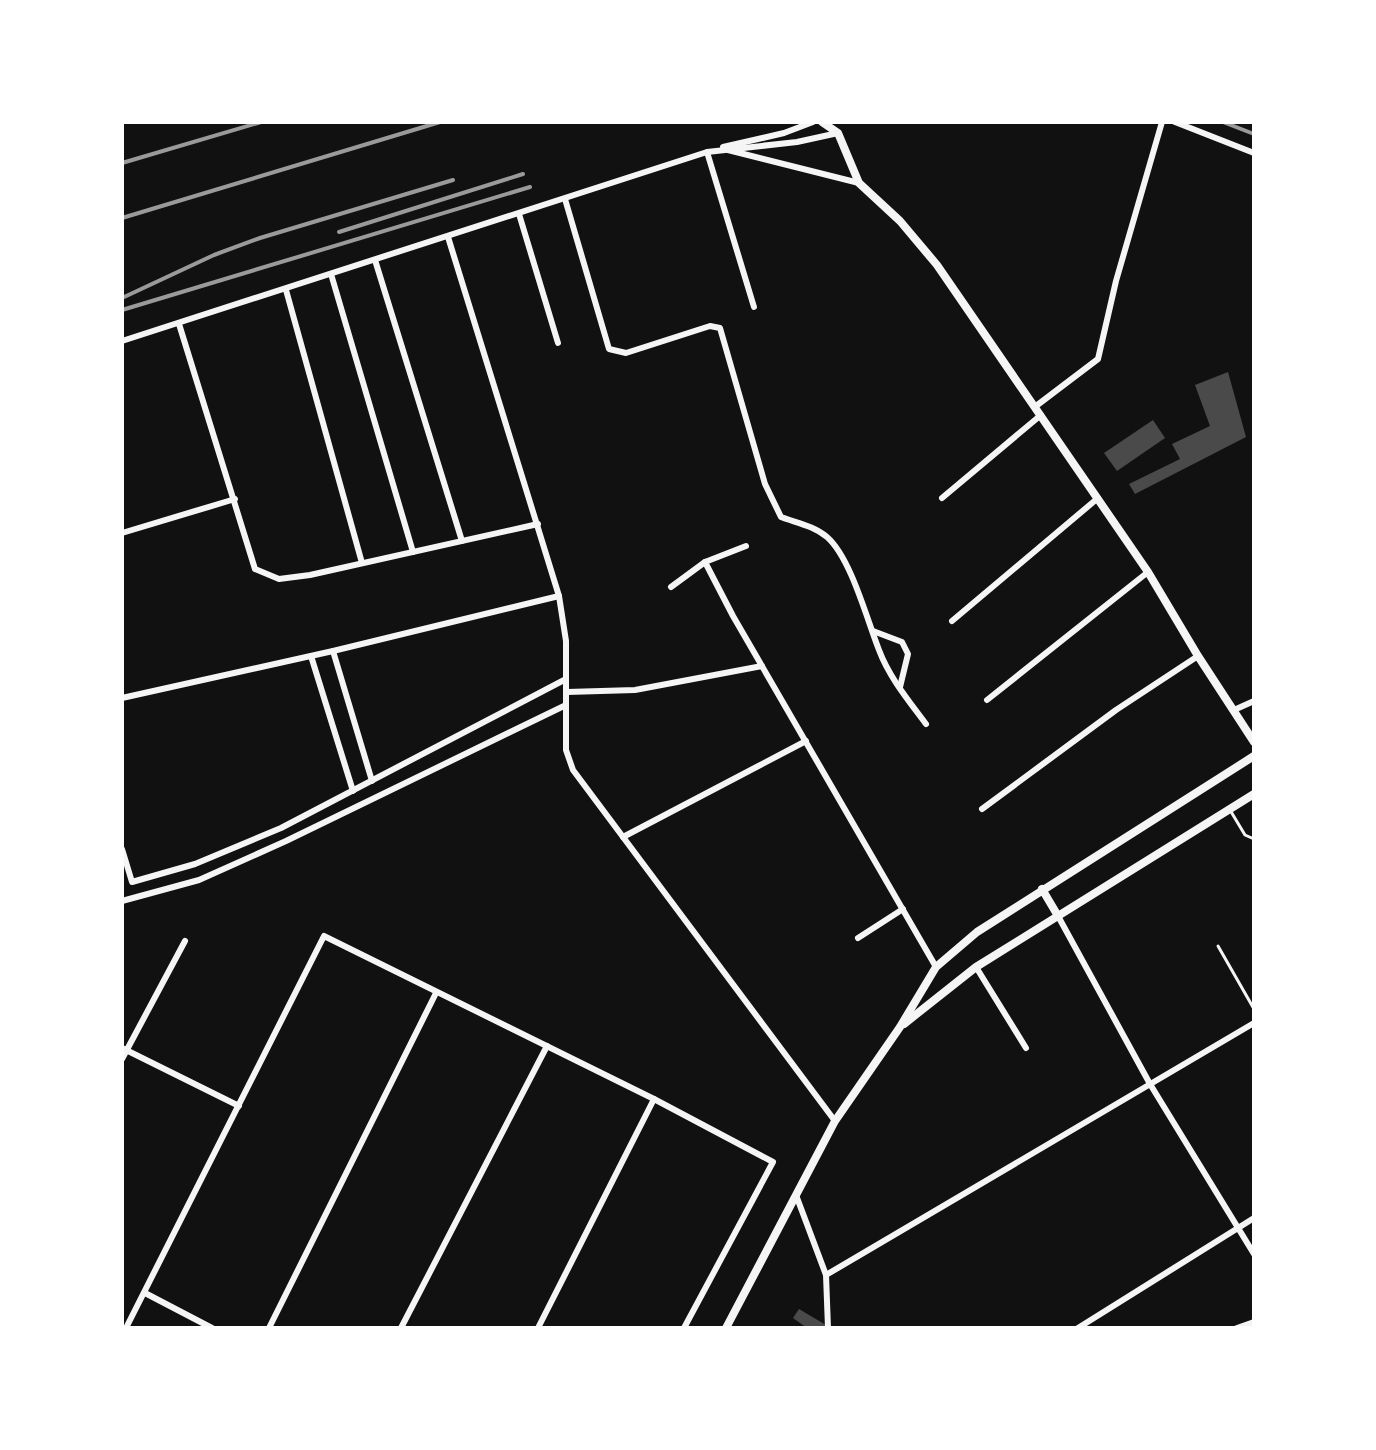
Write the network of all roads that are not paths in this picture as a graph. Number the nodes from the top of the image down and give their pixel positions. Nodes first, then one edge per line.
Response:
1 (813, 122) edge
2 (822, 122) edge
3 (842, 122) edge
4 (1162, 122) edge
5 (1175, 122) edge
6 (838, 133) junction
7 (720, 149) junction
8 (707, 152) junction
9 (1254, 153) edge
10 (859, 183) junction
11 (565, 199) junction
12 (519, 214) junction
13 (448, 237) junction
14 (375, 260) junction
15 (331, 274) junction
16 (286, 290) junction
17 (754, 307) dead end
18 (179, 324) junction
19 (122, 341) edge
20 (558, 343) dead end
21 (1036, 406) junction
22 (1041, 415) junction
23 (942, 498) dead end
24 (1098, 498) junction
25 (235, 499) junction
26 (538, 524) junction
27 (122, 533) edge
28 (462, 541) junction
29 (746, 546) dead end
30 (413, 552) junction
31 (705, 562) junction
32 (362, 563) junction
33 (1148, 572) junction
34 (671, 587) dead end
35 (559, 596) junction
36 (952, 621) dead end
37 (873, 631) junction
38 (333, 651) junction
39 (311, 656) junction
40 (1198, 656) junction
41 (762, 666) junction
42 (566, 679) junction
43 (900, 687) junction
44 (567, 692) junction
45 (122, 698) edge
46 (987, 700) dead end
47 (1254, 701) edge
48 (566, 705) junction
49 (1234, 710) junction
50 (926, 724) dead end
51 (806, 741) junction
52 (1254, 742) edge
53 (1254, 756) edge
54 (372, 781) junction
55 (353, 791) junction
56 (1254, 794) edge
57 (982, 809) dead end
58 (1230, 810) junction
59 (623, 837) junction
60 (1254, 839) edge
61 (122, 849) edge
62 (1042, 889) junction
63 (122, 901) edge
64 (903, 909) junction
65 (1058, 916) junction
66 (858, 938) dead end
67 (185, 941) dead end
68 (1218, 946) dead end
69 (936, 967) junction
70 (976, 967) junction
71 (436, 993) junction
72 (1254, 1009) edge
73 (1254, 1023) edge
74 (900, 1027) junction
75 (547, 1046) junction
76 (1026, 1048) dead end
77 (124, 1049) edge
78 (122, 1059) edge
79 (1150, 1084) junction
80 (654, 1099) junction
81 (239, 1106) junction
82 (835, 1121) junction
83 (796, 1195) junction
84 (1254, 1218) edge
85 (1239, 1227) junction
86 (1254, 1254) edge
87 (826, 1275) junction
88 (145, 1293) junction
89 (1254, 1322) edge
90 (126, 1328) edge
91 (212, 1328) edge
92 (269, 1328) edge
93 (401, 1328) edge
94 (538, 1328) edge
95 (684, 1328) edge
96 (726, 1328) edge
97 (828, 1328) edge
98 (1078, 1328) edge
99 (1237, 1328) edge

1 - 7 street
2 - 6 main road
3 - 6 main road
4 - 21 street
5 - 9 street
6 - 7 street
6 - 10 main road
7 - 8 street
7 - 10 street
8 - 11 street
8 - 17 street
10 - 21 main road
11 - 12 street
11 - 37 street
12 - 13 street
12 - 20 street
13 - 14 street
13 - 26 street
14 - 15 street
14 - 28 street
15 - 16 street
15 - 30 street
16 - 18 street
16 - 32 street
18 - 19 street
18 - 25 street
21 - 22 main road
22 - 23 street
22 - 24 main road
24 - 33 main road
24 - 36 street
25 - 27 street
25 - 32 street
26 - 28 street
26 - 35 street
28 - 30 street
29 - 31 street
30 - 32 street
31 - 34 street
31 - 41 street
33 - 40 main road
33 - 46 street
35 - 38 street
35 - 42 street
37 - 43 street
37 - 43 street
38 - 39 street
38 - 54 street
39 - 45 street
39 - 55 street
40 - 49 main road
40 - 57 street
41 - 44 street
41 - 51 street
42 - 44 street
42 - 54 street
43 - 50 street
44 - 48 street
47 - 49 street
48 - 59 street
48 - 63 street
49 - 52 main road
51 - 59 street
51 - 64 street
53 - 62 main road
54 - 55 street
55 - 61 street
56 - 58 main road
58 - 60 lane
58 - 65 main road
59 - 82 street
62 - 65 main road
62 - 69 main road
64 - 66 street
64 - 69 street
65 - 70 main road
65 - 79 street
67 - 77 street
68 - 72 lane
69 - 74 main road
70 - 74 main road
70 - 76 street
71 - 75 street
71 - 81 street
71 - 92 street
73 - 79 street
74 - 82 main road
75 - 80 street
75 - 93 street
77 - 78 street
77 - 81 street
79 - 85 street
79 - 87 street
80 - 94 street
80 - 95 street
81 - 88 street
82 - 83 main road
83 - 87 street
83 - 96 main road
84 - 85 street
85 - 86 street
85 - 98 street
87 - 97 street
88 - 90 street
88 - 91 street
89 - 99 street

